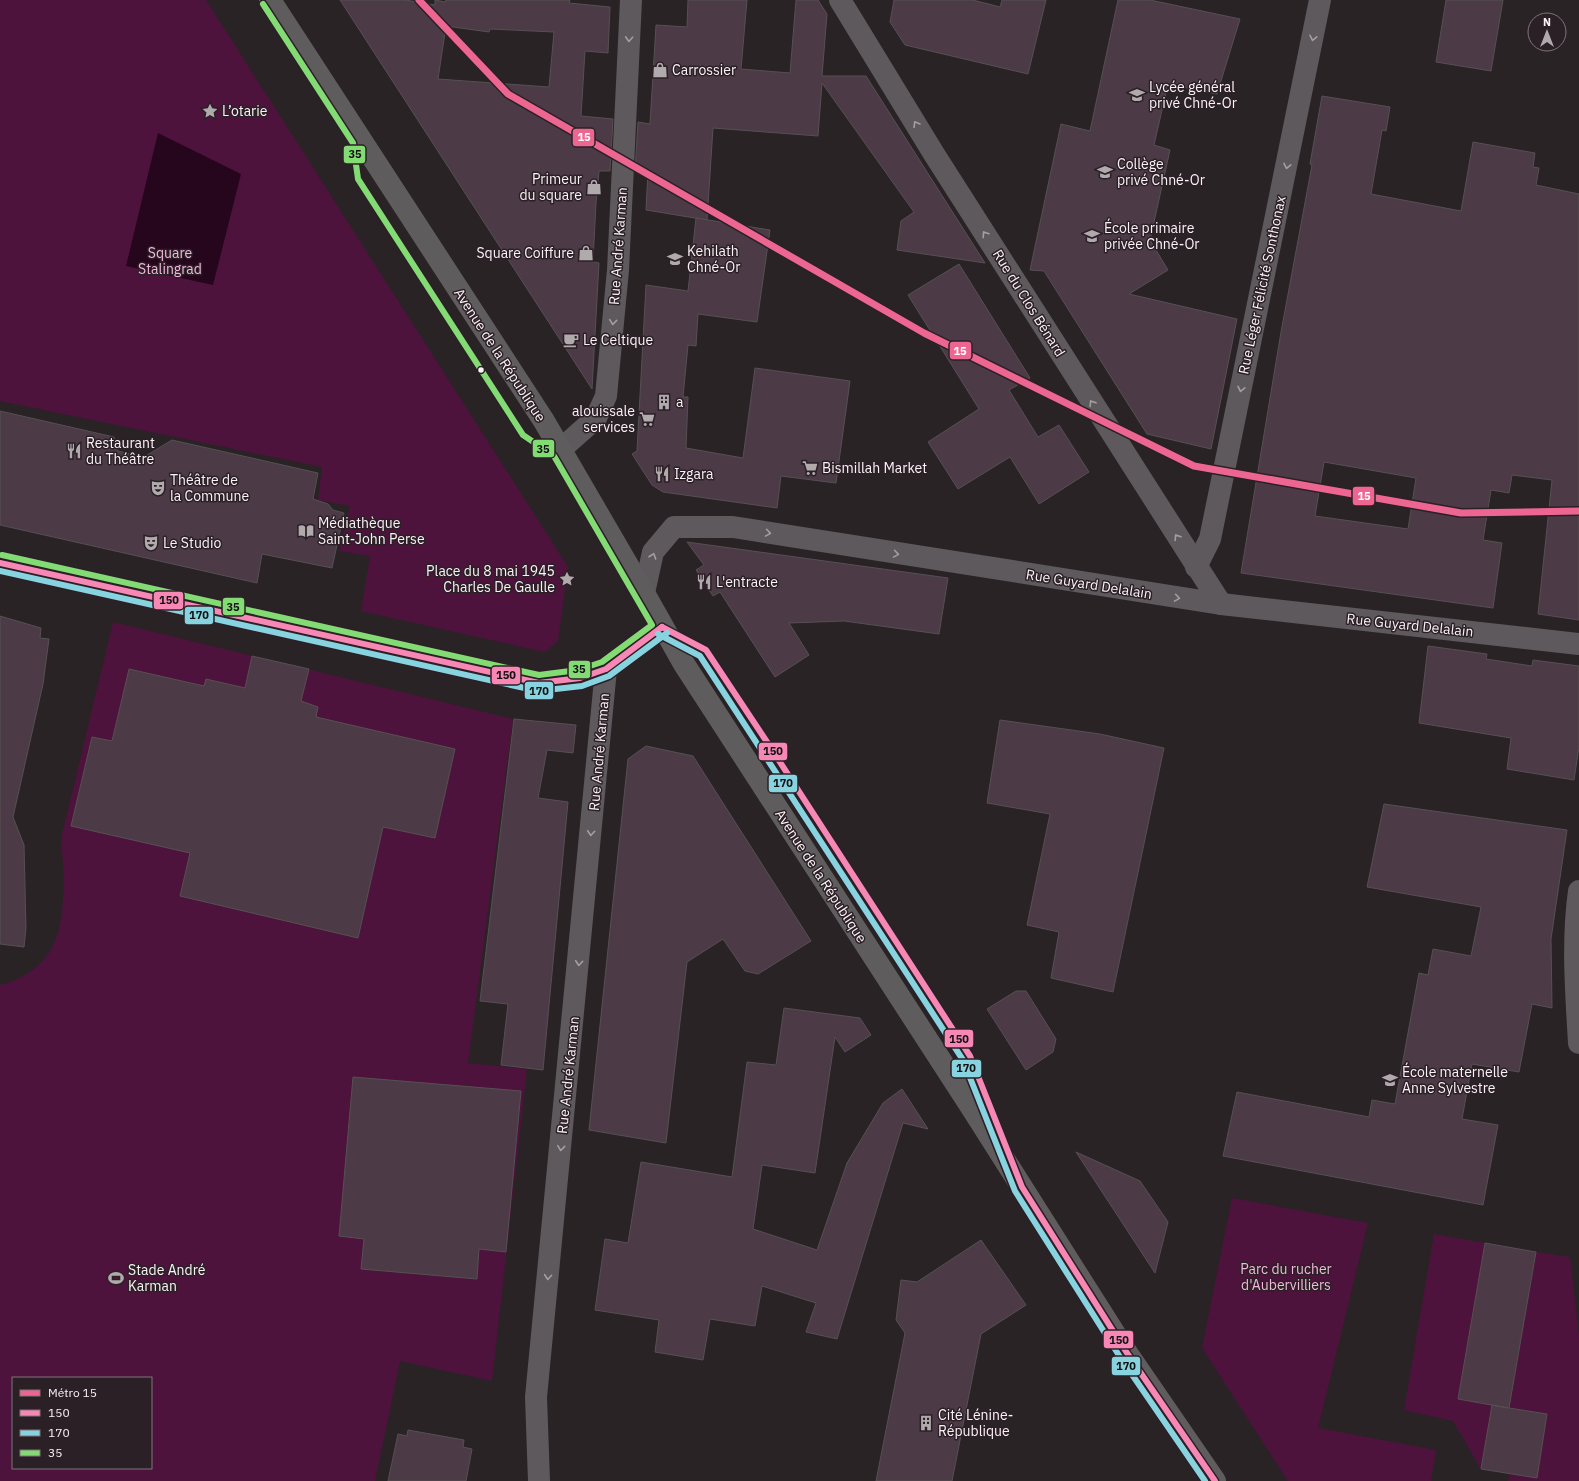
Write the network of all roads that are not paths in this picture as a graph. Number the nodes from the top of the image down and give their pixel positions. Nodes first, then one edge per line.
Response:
1 (270, 0) edge
2 (631, 0) edge
3 (840, 0) edge
4 (1320, 0) edge
5 (560, 450) junction
6 (0, 563) edge
7 (1196, 567) junction
8 (644, 593) junction
9 (1221, 604) junction
10 (662, 627) junction
11 (1579, 644) edge
12 (606, 669) junction
13 (1579, 891) edge
14 (1579, 1043) edge
15 (539, 1481) edge
16 (1216, 1481) edge

1 - 5 main road, Avenue de la République
2 -> 5 street, Rue André Karman
7 -> 3 street, Rue du Clos Bénard
4 -> 7 street, Rue Léger Félicité Sonthonax
5 - 8 main road, Avenue de la République
6 - 12 street
7 - 9 street, Rue du Clos Bénard
8 -> 9 street, Rue Guyard Delalain
8 - 10 main road, Avenue de la République
9 - 11 street, Rue Guyard Delalain
10 - 12 street
10 - 16 main road, Avenue de la République
12 -> 15 street, Rue André Karman
13 - 14 street

